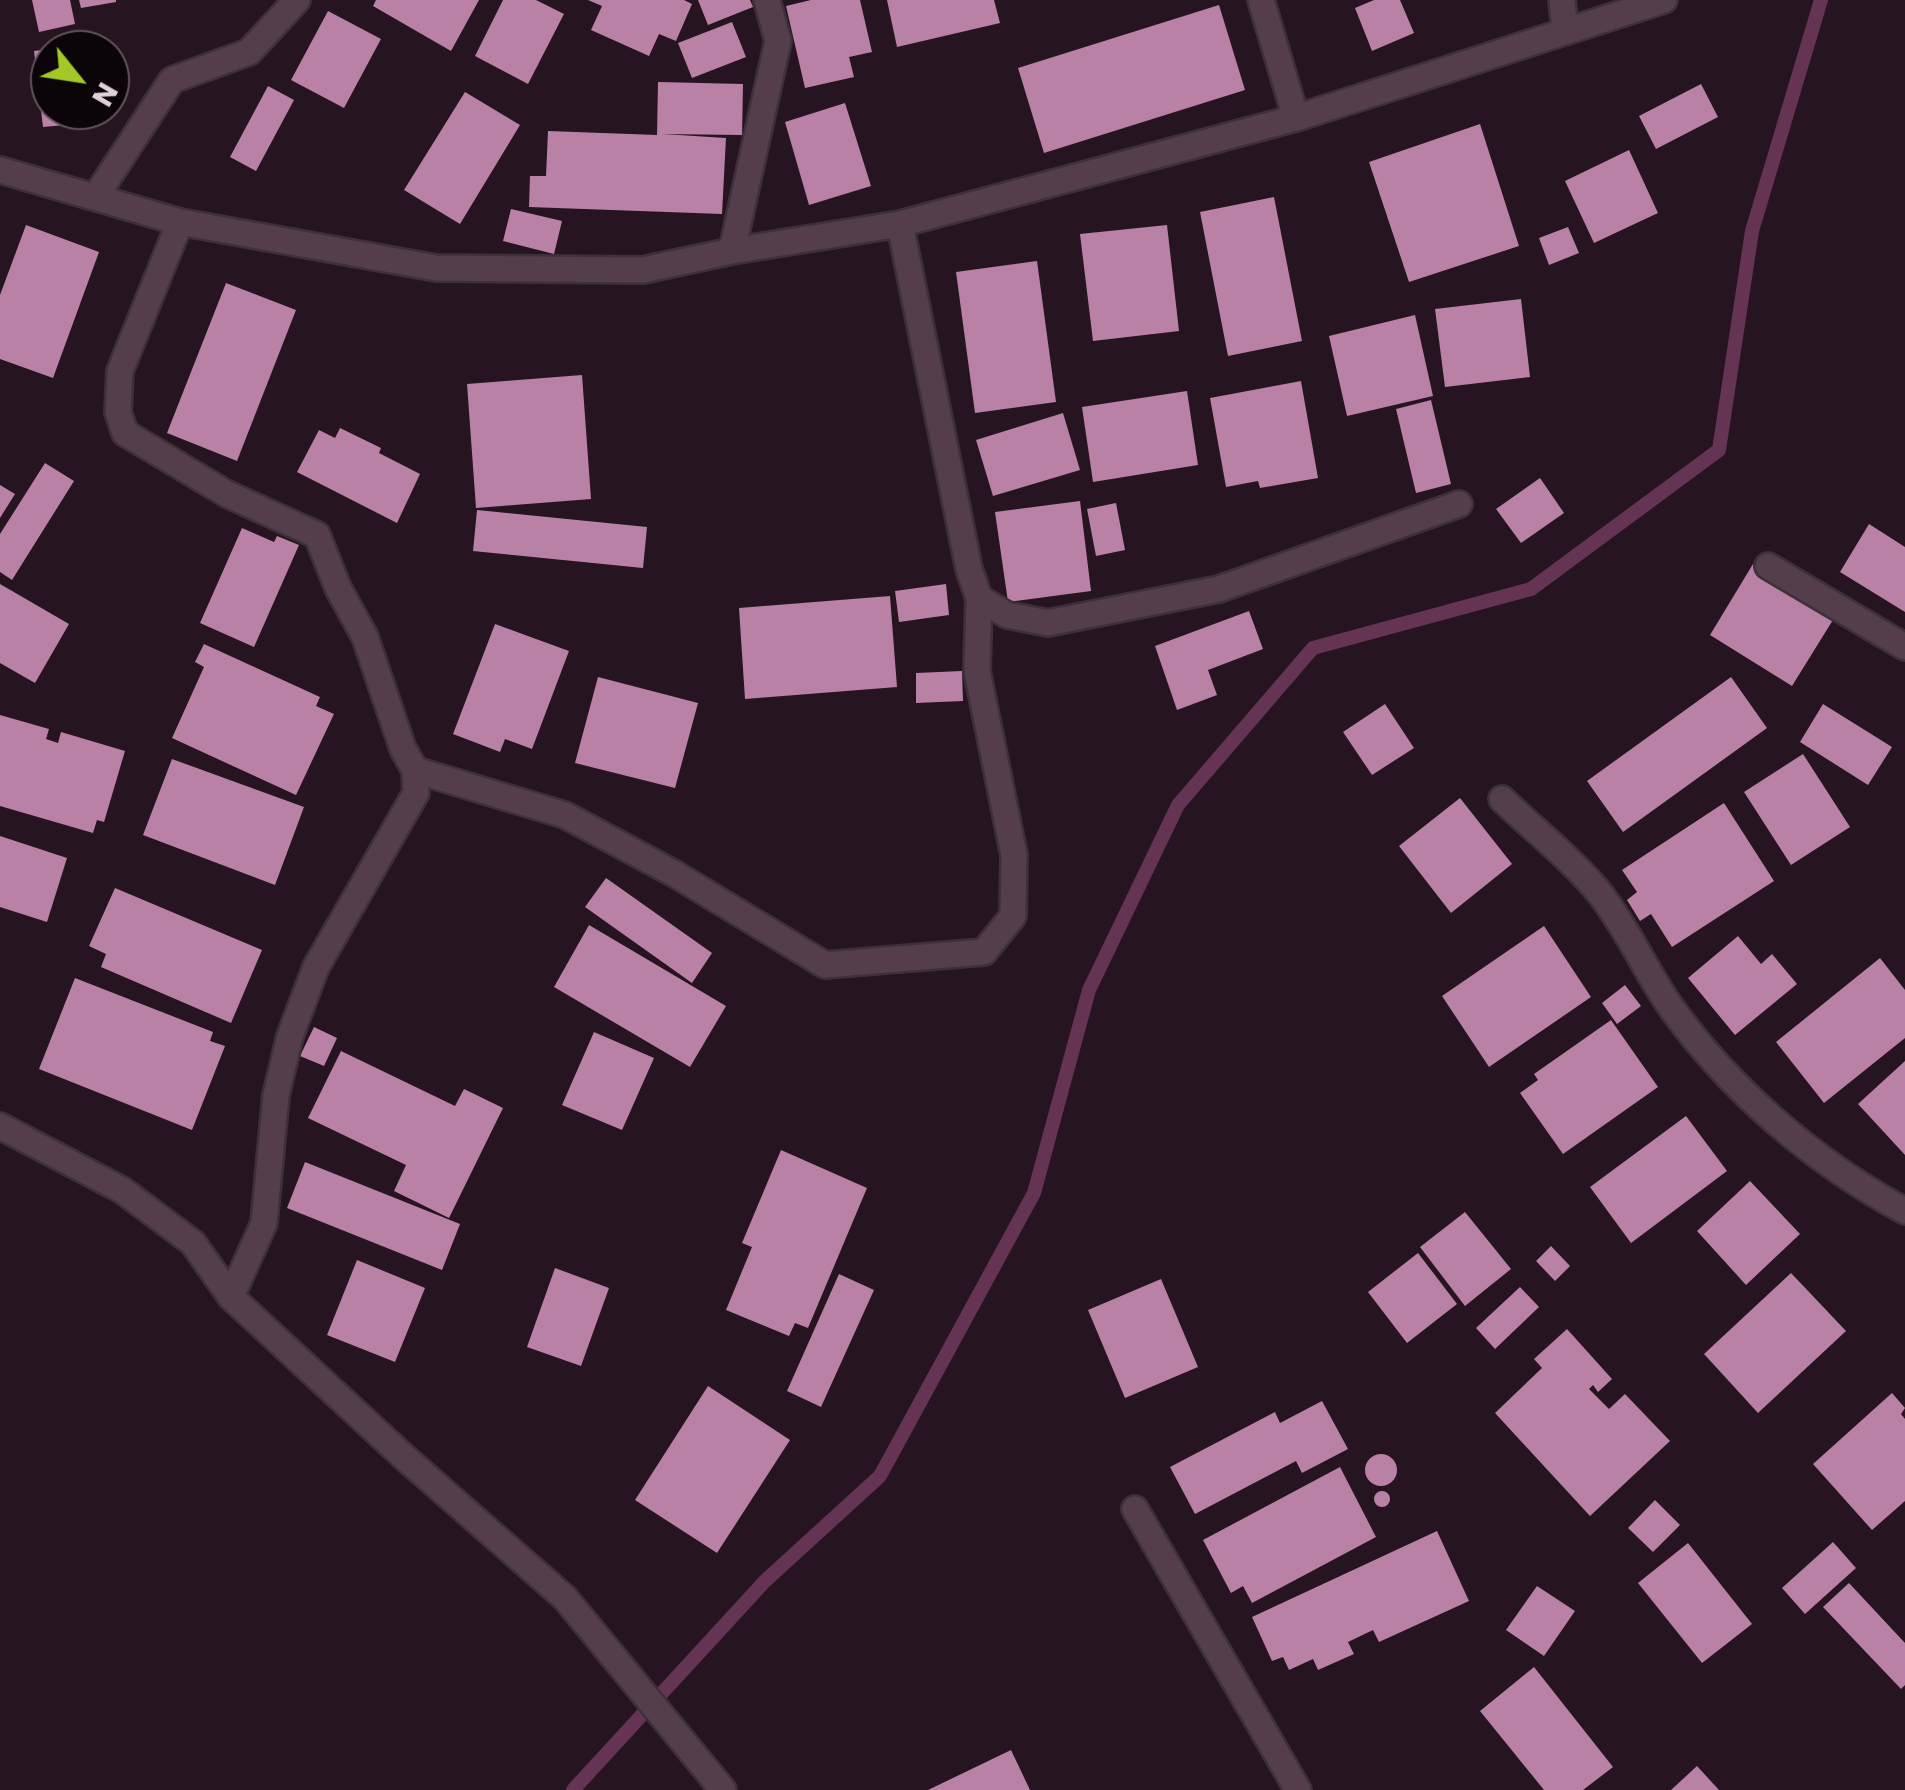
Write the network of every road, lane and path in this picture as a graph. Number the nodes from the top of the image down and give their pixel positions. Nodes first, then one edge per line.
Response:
1 (297, 0) edge
2 (767, 0) edge
3 (1261, 0) edge
4 (1562, 0) edge
5 (1664, 0) edge
6 (1564, 31) junction
7 (1296, 118) junction
8 (0, 170) edge
9 (96, 196) junction
10 (180, 222) junction
11 (900, 224) junction
12 (732, 251) junction
13 (1459, 504) dead end
14 (1768, 566) dead end
15 (979, 598) junction
16 (1905, 647) edge
17 (415, 770) junction
18 (1502, 800) dead end
19 (0, 1126) edge
20 (1905, 1211) edge
21 (231, 1297) junction
22 (1135, 1509) dead end
23 (723, 1790) edge
24 (1298, 1790) edge

1 - 9 street
2 - 12 street
3 - 7 street
4 - 6 street
5 - 6 street
6 - 7 street
7 - 11 street
8 - 9 street
9 - 10 street
10 - 12 street
10 - 17 street
11 - 12 street
11 - 15 street
13 - 15 street
14 - 16 street
15 - 17 street
17 - 21 street
18 - 20 street
19 - 21 street
21 - 23 street
22 - 24 street

